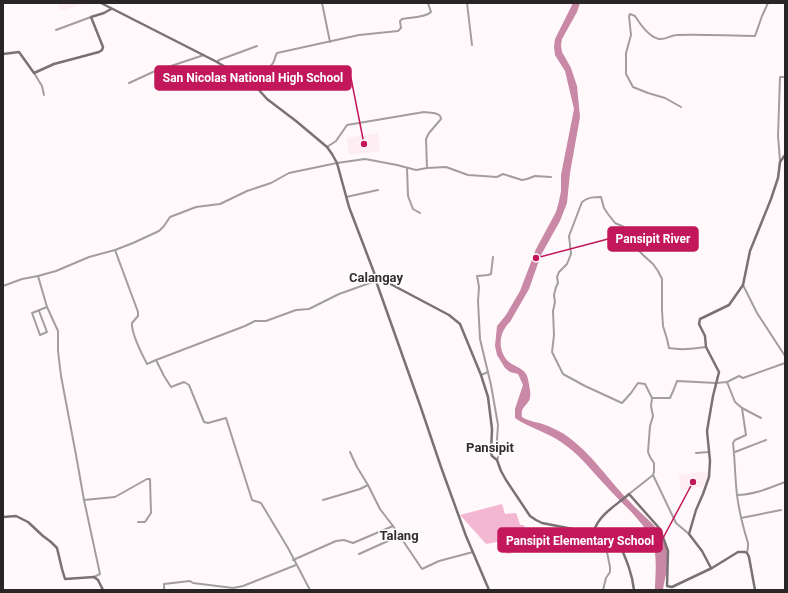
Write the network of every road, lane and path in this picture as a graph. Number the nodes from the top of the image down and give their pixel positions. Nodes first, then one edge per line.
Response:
1 (101, 3) edge
2 (322, 3) edge
3 (428, 3) edge
4 (467, 3) edge
5 (768, 3) edge
6 (111, 8) junction
7 (91, 17) junction
8 (56, 30) dead end
9 (330, 42) junction
10 (472, 45) dead end
11 (257, 46) dead end
12 (3, 54) edge
13 (204, 55) junction
14 (217, 62) junction
15 (34, 74) junction
16 (242, 77) junction
17 (785, 77) edge
18 (129, 83) dead end
19 (44, 95) dead end
20 (681, 108) dead end
21 (327, 147) junction
22 (785, 155) edge
23 (780, 162) junction
24 (336, 163) junction
25 (408, 168) junction
26 (427, 168) junction
27 (550, 177) dead end
28 (378, 190) dead end
29 (346, 197) junction
30 (420, 213) dead end
31 (115, 250) junction
32 (493, 256) dead end
33 (375, 275) junction
34 (38, 276) junction
35 (381, 279) junction
36 (376, 281) junction
37 (743, 285) junction
38 (3, 286) edge
39 (47, 307) junction
40 (38, 311) junction
41 (706, 347) junction
42 (785, 356) edge
43 (156, 360) junction
44 (785, 363) edge
45 (488, 372) junction
46 (481, 375) junction
47 (727, 382) junction
48 (716, 383) junction
49 (652, 398) junction
50 (742, 408) junction
51 (761, 418) dead end
52 (766, 440) dead end
53 (350, 452) dead end
54 (708, 452) junction
55 (734, 452) junction
56 (696, 453) dead end
57 (497, 460) junction
58 (653, 475) junction
59 (785, 482) edge
60 (368, 485) junction
61 (629, 494) junction
62 (737, 495) junction
63 (84, 500) junction
64 (323, 500) dead end
65 (781, 510) dead end
66 (3, 517) edge
67 (741, 518) junction
68 (138, 522) dead end
69 (393, 526) junction
70 (578, 530) junction
71 (594, 531) junction
72 (689, 534) junction
73 (399, 536) junction
74 (473, 552) junction
75 (746, 553) junction
76 (359, 554) dead end
77 (293, 560) junction
78 (296, 565) junction
79 (711, 568) junction
80 (94, 577) junction
81 (103, 590) edge
82 (164, 590) edge
83 (310, 590) edge
84 (489, 590) edge
85 (604, 590) edge
86 (634, 590) edge
87 (755, 590) edge

1 - 6 main road
2 - 9 street
3 - 9 street
4 - 10 street
5 - 20 street
6 - 7 main road
6 - 13 main road
7 - 8 street
7 - 15 main road
9 - 16 street
11 - 14 street
12 - 15 main road
13 - 14 main road
13 - 18 street
14 - 16 main road
15 - 19 street
16 - 21 main road
17 - 23 street
21 - 24 main road
21 - 26 street
22 - 23 main road
23 - 37 main road
24 - 25 street
24 - 29 main road
24 - 31 street
25 - 26 street
25 - 30 street
26 - 27 street
28 - 29 street
29 - 33 main road
31 - 34 street
31 - 43 street
32 - 45 street
33 - 35 main road
33 - 36 main road
34 - 38 street
34 - 39 street
35 - 36 street
35 - 46 main road
36 - 43 street
36 - 74 main road
37 - 41 main road
37 - 42 street
39 - 40 street
39 - 63 street
40 - 40 street
41 - 48 main road
41 - 49 street
43 - 77 street
44 - 47 street
45 - 46 street
45 - 57 street
46 - 57 main road
47 - 48 street
47 - 50 street
48 - 49 street
48 - 54 main road
49 - 58 street
50 - 51 street
50 - 55 street
52 - 55 street
53 - 60 street
54 - 56 street
54 - 72 main road
55 - 62 street
57 - 70 main road
58 - 61 street
58 - 72 street
59 - 62 street
60 - 64 street
60 - 69 street
61 - 71 main road
61 - 79 main road
62 - 67 street
63 - 68 street
63 - 80 street
65 - 67 street
66 - 80 main road
67 - 75 street
69 - 73 street
69 - 77 street
70 - 71 main road
70 - 85 street
71 - 86 main road
72 - 79 main road
73 - 74 street
73 - 76 street
74 - 84 main road
75 - 79 main road
75 - 87 main road
77 - 78 street
78 - 82 street
78 - 83 street
80 - 81 main road

